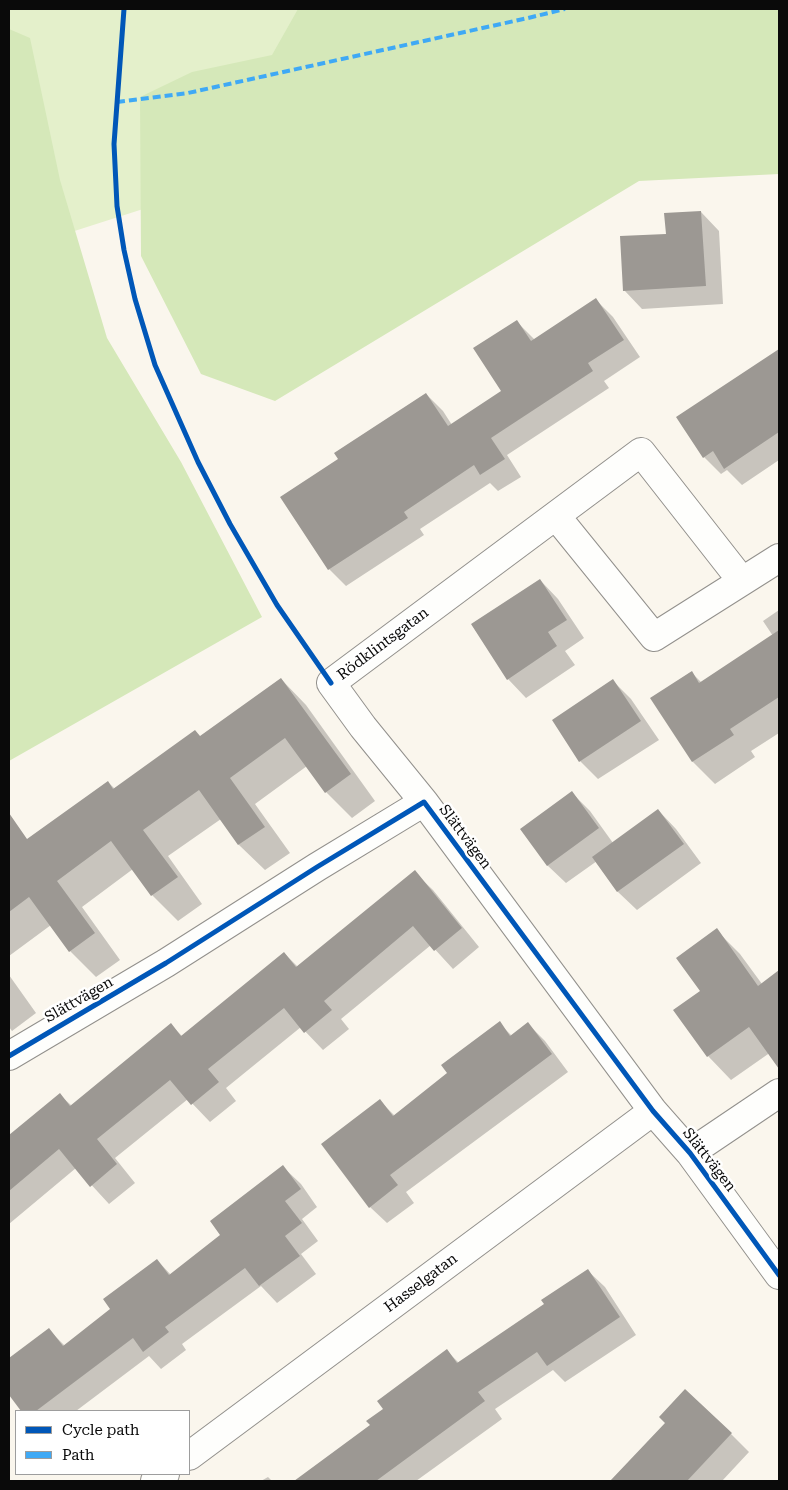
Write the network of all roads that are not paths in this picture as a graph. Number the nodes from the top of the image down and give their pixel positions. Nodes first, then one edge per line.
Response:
1 (556, 516) junction
2 (779, 558) edge
3 (742, 581) junction
4 (424, 802) junction
5 (9, 1056) edge
6 (779, 1093) edge
7 (652, 1111) junction
8 (690, 1153) junction
9 (779, 1275) edge
10 (190, 1455) edge

1 - 3 street
1 - 3 street, Rödklintsgatan
1 - 4 street, Rödklintsgatan
2 - 3 street
4 - 5 street, Slättvägen
4 - 7 street, Slättvägen
6 - 8 street
7 - 8 street, Slättvägen
7 - 10 street, Hasselgatan
8 - 9 street, Slättvägen

